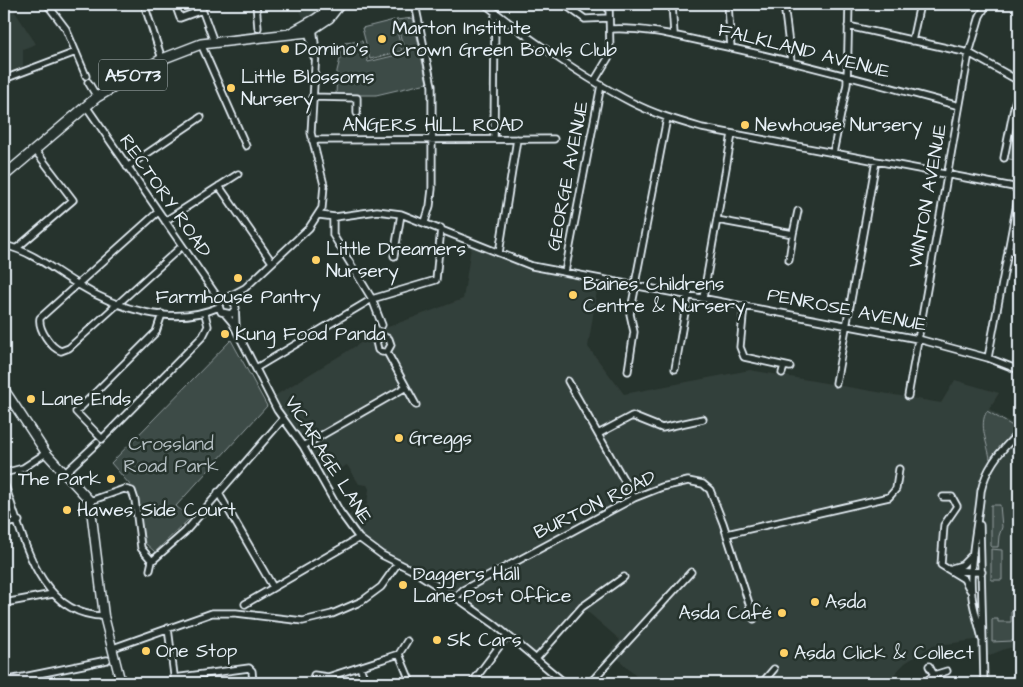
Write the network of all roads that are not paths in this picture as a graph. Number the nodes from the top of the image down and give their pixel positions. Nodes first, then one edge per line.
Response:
1 (50, 4) edge
2 (144, 4) edge
3 (175, 4) edge
4 (256, 4) edge
5 (338, 4) edge
6 (415, 4) edge
7 (485, 4) edge
8 (564, 4) edge
9 (608, 4) edge
10 (672, 4) edge
11 (728, 4) edge
12 (784, 4) edge
13 (849, 4) edge
14 (920, 4) edge
15 (987, 4) edge
16 (201, 7) edge
17 (495, 12) junction
18 (610, 18) junction
19 (848, 26) junction
20 (310, 27) junction
21 (258, 28) dead end
22 (610, 29) junction
23 (674, 34) junction
24 (214, 42) junction
25 (912, 42) junction
26 (201, 44) junction
27 (731, 48) junction
28 (76, 52) junction
29 (969, 53) junction
30 (162, 59) junction
31 (791, 61) junction
32 (847, 77) junction
33 (4, 79) edge
34 (595, 80) junction
35 (1019, 81) edge
36 (602, 85) junction
37 (1019, 93) edge
38 (97, 97) junction
39 (312, 97) junction
40 (86, 106) junction
41 (959, 106) junction
42 (357, 113) dead end
43 (201, 117) dead end
44 (667, 118) junction
45 (732, 134) junction
46 (494, 138) junction
47 (517, 139) junction
48 (554, 139) dead end
49 (312, 140) junction
50 (431, 140) junction
51 (246, 146) dead end
52 (34, 150) junction
53 (833, 153) junction
54 (1004, 158) dead end
55 (876, 161) junction
56 (127, 167) junction
57 (238, 174) dead end
58 (947, 175) junction
59 (4, 176) edge
60 (219, 186) junction
61 (1019, 188) edge
62 (1019, 193) edge
63 (798, 211) dead end
64 (158, 212) junction
65 (401, 214) junction
66 (319, 216) junction
67 (332, 217) junction
68 (717, 220) junction
69 (165, 221) junction
70 (425, 222) junction
71 (441, 228) junction
72 (793, 234) junction
73 (4, 245) edge
74 (181, 247) junction
75 (17, 248) junction
76 (1008, 250) junction
77 (1019, 252) edge
78 (499, 253) junction
79 (394, 256) dead end
80 (789, 260) dead end
81 (272, 262) junction
82 (565, 272) junction
83 (76, 284) junction
84 (635, 284) junction
85 (245, 288) junction
86 (688, 295) junction
87 (372, 298) junction
88 (703, 298) junction
89 (222, 303) junction
90 (119, 305) junction
91 (744, 306) junction
92 (236, 307) junction
93 (162, 314) junction
94 (204, 314) junction
95 (226, 315) junction
96 (382, 325) dead end
97 (846, 325) junction
98 (237, 333) junction
99 (918, 339) junction
100 (387, 352) dead end
101 (988, 358) junction
102 (256, 368) junction
103 (675, 369) dead end
104 (1019, 370) edge
105 (628, 371) dead end
106 (782, 373) dead end
107 (568, 381) dead end
108 (836, 383) dead end
109 (406, 387) junction
110 (4, 392) edge
111 (908, 396) dead end
112 (416, 405) dead end
113 (283, 418) junction
114 (703, 419) dead end
115 (598, 434) junction
116 (1019, 434) edge
117 (99, 441) junction
118 (303, 446) junction
119 (46, 453) junction
120 (899, 469) dead end
121 (4, 473) edge
122 (65, 473) junction
123 (4, 483) edge
124 (218, 492) junction
125 (634, 498) junction
126 (943, 498) dead end
127 (90, 501) junction
128 (980, 516) junction
129 (19, 521) junction
130 (4, 524) edge
131 (727, 534) junction
132 (359, 538) junction
133 (973, 554) junction
134 (152, 561) junction
135 (398, 563) junction
136 (945, 569) junction
137 (150, 570) dead end
138 (691, 572) dead end
139 (952, 573) junction
140 (972, 573) junction
141 (982, 574) junction
142 (624, 577) dead end
143 (273, 587) junction
144 (53, 594) junction
145 (456, 597) junction
146 (972, 597) junction
147 (4, 603) edge
148 (245, 604) dead end
149 (104, 616) junction
150 (754, 619) dead end
151 (168, 628) junction
152 (507, 636) junction
153 (982, 639) junction
154 (407, 641) dead end
155 (114, 648) junction
156 (399, 654) junction
157 (536, 659) junction
158 (107, 660) dead end
159 (930, 666) dead end
160 (360, 667) junction
161 (774, 669) dead end
162 (946, 672) dead end
163 (314, 675) dead end
164 (934, 675) junction
165 (4, 681) edge
166 (175, 681) edge
167 (121, 683) edge
168 (253, 683) edge
169 (366, 683) edge
170 (411, 683) edge
171 (472, 683) edge
172 (565, 683) edge
173 (590, 683) edge
174 (762, 683) edge
175 (924, 683) edge
176 (984, 683) edge

1 - 28 street
2 - 30 street
3 - 16 street
4 - 21 street
5 - 20 highway
6 - 50 street
7 - 17 street
8 - 18 street
9 - 18 street
10 - 23 street
11 - 27 street
12 - 31 street
13 - 19 street
14 - 25 street
15 - 29 street, WINTON AVENUE
16 - 24 street
17 - 34 street
17 - 46 street
18 - 22 street
19 - 25 street
19 - 32 street
20 - 24 highway, A5073
20 - 39 street, VICARAGE LANE
22 - 23 street, FALKLAND AVENUE
22 - 34 street
23 - 27 street, FALKLAND AVENUE
24 - 26 highway, A5073
25 - 29 street
26 - 30 highway, A5073
26 - 51 street
27 - 31 street, FALKLAND AVENUE
28 - 33 street
28 - 38 street
29 - 35 street
29 - 41 street, WINTON AVENUE
30 - 38 highway, A5073
31 - 32 street, FALKLAND AVENUE
32 - 41 street, FALKLAND AVENUE
32 - 53 street
34 - 36 street
36 - 44 street
36 - 82 street, GEORGE AVENUE
37 - 54 street
38 - 40 highway, A5073
39 - 42 street
39 - 49 street, VICARAGE LANE
40 - 52 highway, A5073
40 - 56 street, RECTORY ROAD
41 - 58 street, WINTON AVENUE
43 - 56 street
44 - 45 street
44 - 84 street
45 - 53 street
45 - 68 street
46 - 47 street, ANGERS HILL ROAD
46 - 50 street, ANGERS HILL ROAD
47 - 48 street, ANGERS HILL ROAD
47 - 78 street
49 - 50 street, ANGERS HILL ROAD
49 - 66 street, VICARAGE LANE
50 - 70 street
52 - 59 highway, A5073
52 - 75 street
53 - 55 street
55 - 58 street
55 - 97 street
56 - 64 street, RECTORY ROAD
57 - 60 street
58 - 61 street
58 - 99 street, WINTON AVENUE
60 - 69 street
60 - 81 street
62 - 76 street
63 - 72 street
64 - 69 street, RECTORY ROAD
64 - 83 street
65 - 67 street, PENROSE AVENUE
65 - 70 street, PENROSE AVENUE
65 - 79 street
66 - 67 street, PENROSE AVENUE
66 - 81 street, VICARAGE LANE
67 - 87 street
68 - 72 street
68 - 88 street
69 - 74 street, RECTORY ROAD
70 - 71 street, PENROSE AVENUE
71 - 78 street, PENROSE AVENUE
71 - 87 street
72 - 80 street
73 - 75 street
74 - 89 street, RECTORY ROAD
74 - 90 street
75 - 83 street
76 - 77 street
76 - 101 street
78 - 82 street, PENROSE AVENUE
81 - 85 street, VICARAGE LANE
82 - 84 street, PENROSE AVENUE
83 - 90 street
83 - 90 street
84 - 86 street, PENROSE AVENUE
84 - 105 street
85 - 89 street, VICARAGE LANE
85 - 92 street, VICARAGE LANE
86 - 88 street, PENROSE AVENUE
86 - 103 street
87 - 96 street
87 - 102 street
88 - 91 street, PENROSE AVENUE
89 - 92 street
89 - 94 street
89 - 95 street, VICARAGE LANE
90 - 93 street
91 - 97 street, PENROSE AVENUE
91 - 106 street
92 - 95 street, VICARAGE LANE
92 - 98 street, VICARAGE LANE
93 - 94 street
93 - 117 street
94 - 117 street
95 - 98 street, VICARAGE LANE
97 - 99 street, PENROSE AVENUE
97 - 108 street
98 - 102 street, VICARAGE LANE
99 - 101 street, PENROSE AVENUE
99 - 111 street, WINTON AVENUE
100 - 109 street
101 - 104 street, PENROSE AVENUE
102 - 113 street, VICARAGE LANE
107 - 115 street
109 - 112 street
109 - 118 street
110 - 119 main road
113 - 118 street, VICARAGE LANE
113 - 124 street
114 - 115 street
115 - 125 street
116 - 128 street
117 - 122 street
118 - 132 street, VICARAGE LANE
119 - 121 street
119 - 122 main road
120 - 131 street
122 - 127 main road
123 - 129 street
124 - 134 street
124 - 143 street
125 - 131 street, BURTON ROAD
125 - 145 street, BURTON ROAD
126 - 136 street
127 - 134 street
127 - 149 main road
128 - 133 street
128 - 141 street
129 - 130 street
129 - 144 street
131 - 150 street, BURTON ROAD
132 - 135 street, VICARAGE LANE
132 - 143 street
133 - 136 street
133 - 140 street
134 - 137 street
135 - 145 street, VICARAGE LANE
135 - 151 street
136 - 139 street
136 - 140 street
138 - 173 street
139 - 140 street
139 - 146 street
140 - 141 street
140 - 146 street
141 - 153 street
142 - 157 street
143 - 148 street
144 - 147 street
144 - 149 street
145 - 152 street, VICARAGE LANE
146 - 153 street
149 - 155 main road
151 - 155 street
151 - 166 street
152 - 157 street, VICARAGE LANE
152 - 171 street
153 - 176 street
154 - 156 street
155 - 167 main road
156 - 160 street
156 - 170 street
157 - 172 street, VICARAGE LANE
158 - 165 street
159 - 164 street
160 - 163 street
160 - 169 street
161 - 174 street
162 - 164 street
164 - 175 street
166 - 168 street

